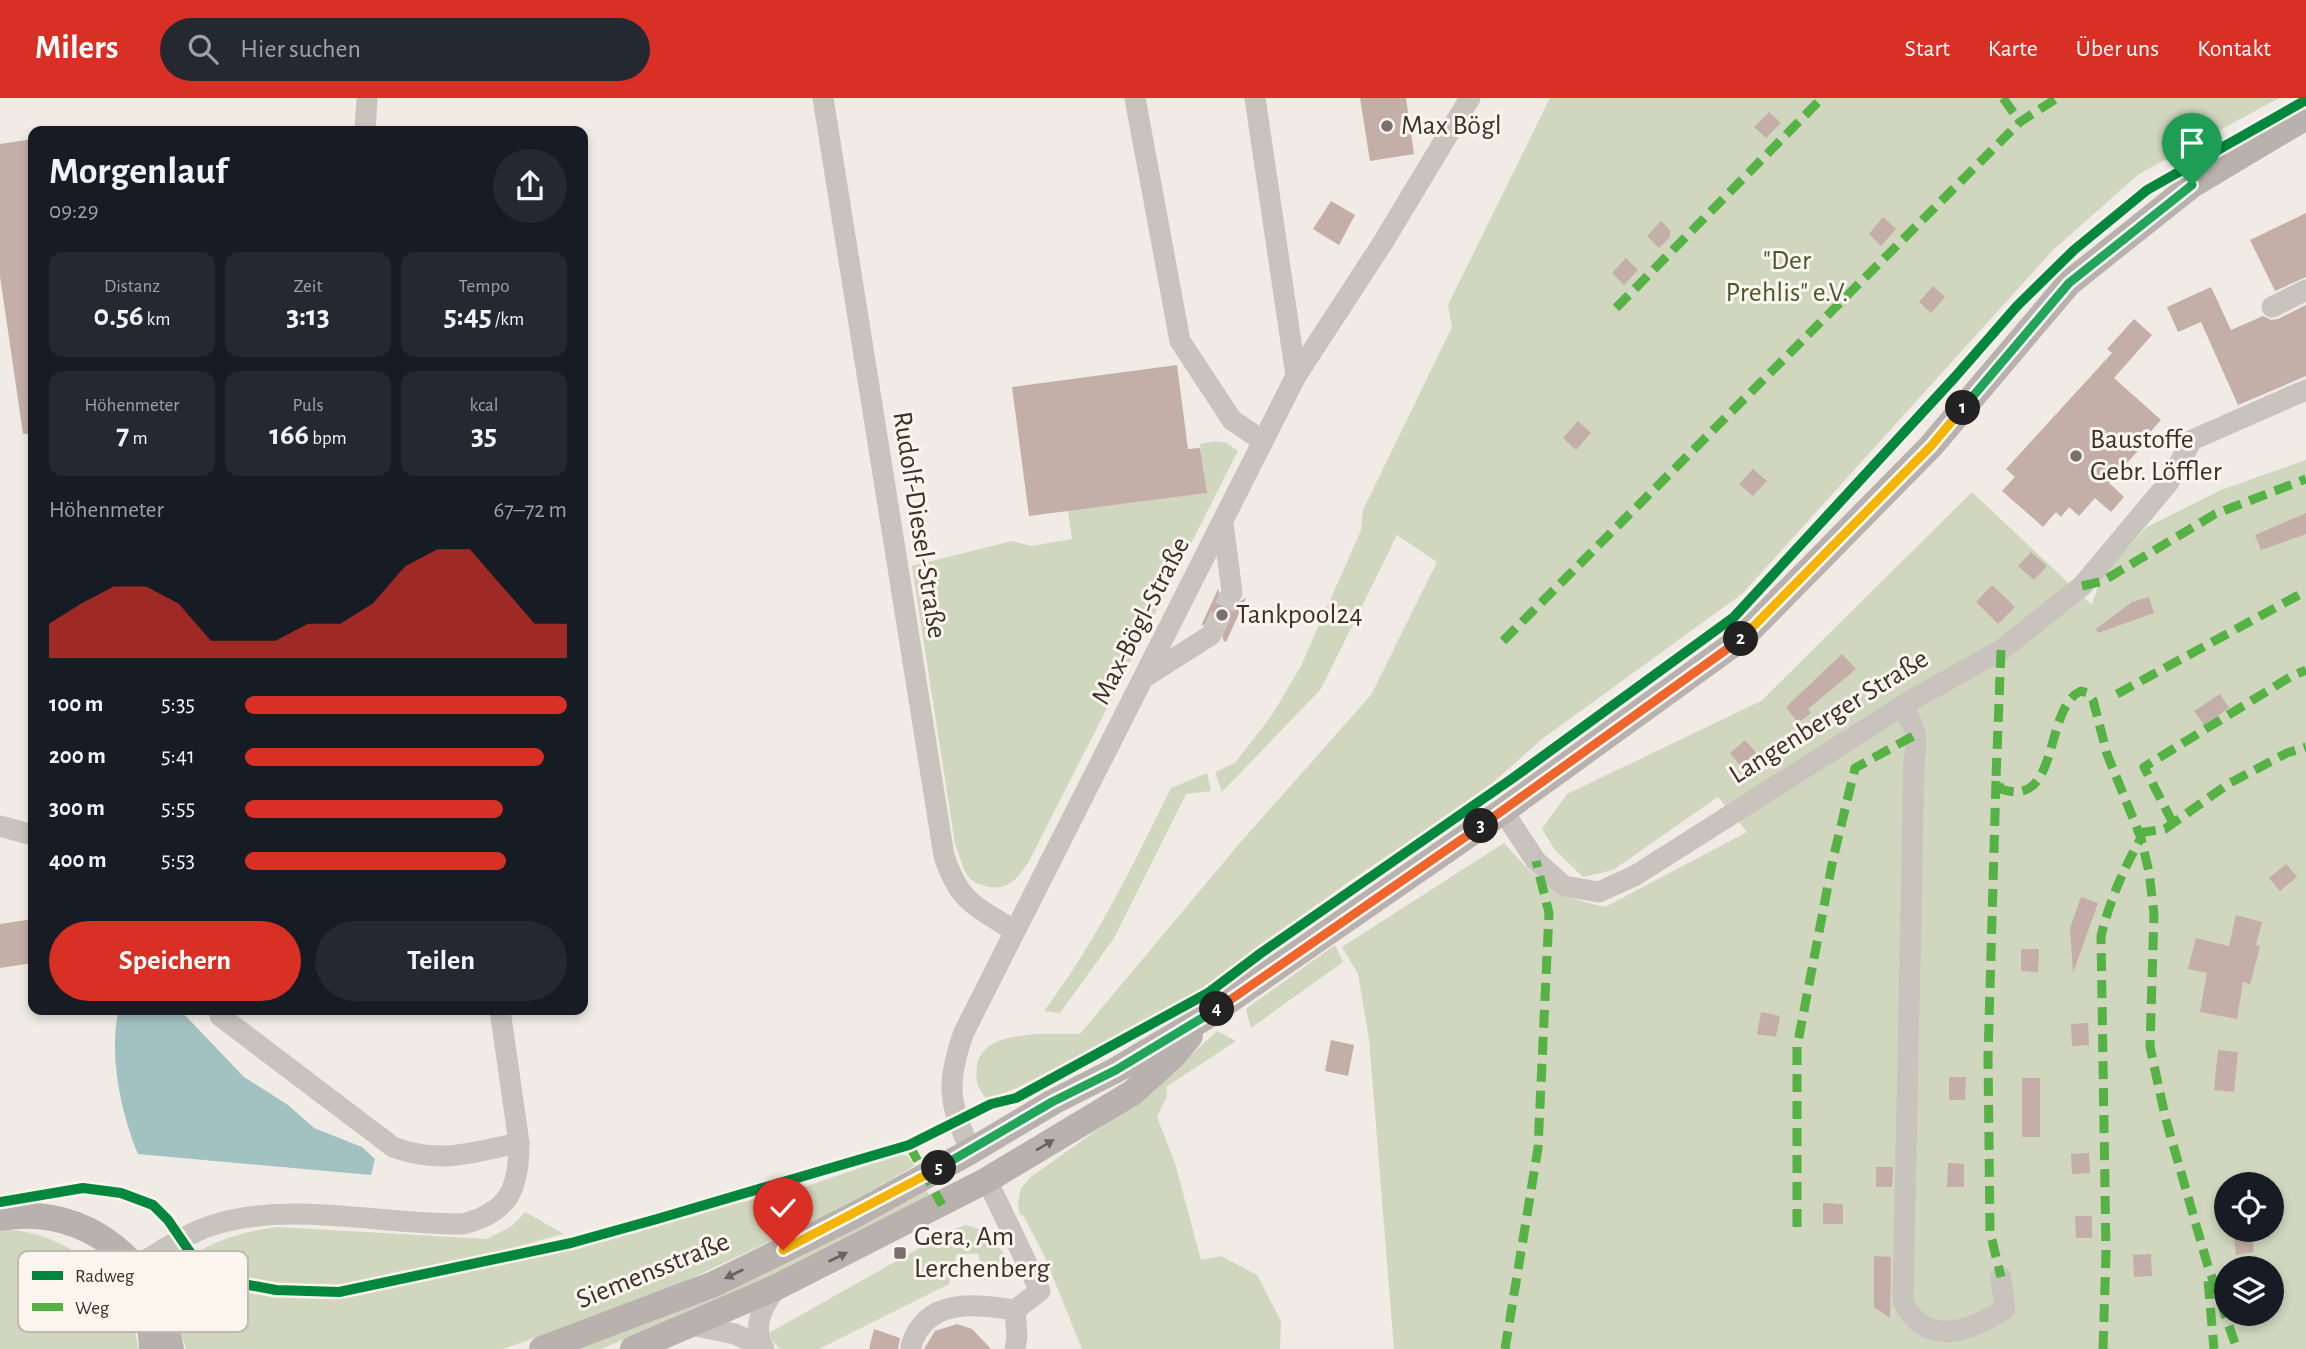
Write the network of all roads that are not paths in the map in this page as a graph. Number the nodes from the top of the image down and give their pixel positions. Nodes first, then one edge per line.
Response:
1 (367, 98) edge
2 (823, 98) edge
3 (1135, 98) edge
4 (1255, 98) edge
5 (1470, 98) edge
6 (2306, 117) edge
7 (365, 126) edge
8 (2306, 290) edge
9 (2272, 307) dead end
10 (1296, 376) junction
11 (2306, 390) edge
12 (1263, 441) junction
13 (1223, 523) junction
14 (1232, 592) tunnel mouth
15 (1211, 635) tunnel mouth
16 (1143, 678) junction
17 (1902, 706) junction
18 (1503, 811) junction
19 (0, 826) edge
20 (28, 834) edge
21 (1013, 930) junction
22 (501, 1015) edge
23 (220, 1016) dead end
24 (1204, 1018) junction
25 (519, 1143) junction
26 (971, 1151) junction
27 (987, 1181) junction
28 (0, 1218) edge
29 (121, 1251) edge
30 (161, 1251) edge
31 (2000, 1277) dead end
32 (777, 1287) junction
33 (1015, 1310) junction
34 (691, 1325) junction
35 (168, 1332) edge
36 (911, 1346) dead end
37 (763, 1347) edge
38 (172, 1349) edge
39 (542, 1349) edge
40 (634, 1349) edge
41 (1015, 1349) edge

1 - 7 street
2 - 21 street, Rudolf-Diesel-Straße
3 - 12 street
4 - 10 street
5 - 10 street, Max-Bögl-Straße
6 - 18 main road
8 - 9 street
10 - 12 street, Max-Bögl-Straße
11 - 17 street, Langenberger Straße
12 - 13 street, Max-Bögl-Straße
13 - 14 street
13 - 16 street, Max-Bögl-Straße
15 - 16 street
16 - 21 street, Max-Bögl-Straße
17 - 18 street, Langenberger Straße
17 - 31 street
18 - 24 main road
19 - 20 street
21 - 26 street, Max-Bögl-Straße
22 - 25 street
23 - 25 street
24 - 26 main road
27 -> 24 main road
25 - 30 street
26 - 27 main road
26 -> 39 main road, Siemensstraße
32 -> 27 main road
27 - 33 street
28 - 29 main road
32 - 34 main road
32 - 37 street
33 - 36 street
33 - 41 street
34 - 37 street
34 - 40 main road
35 - 38 main road

